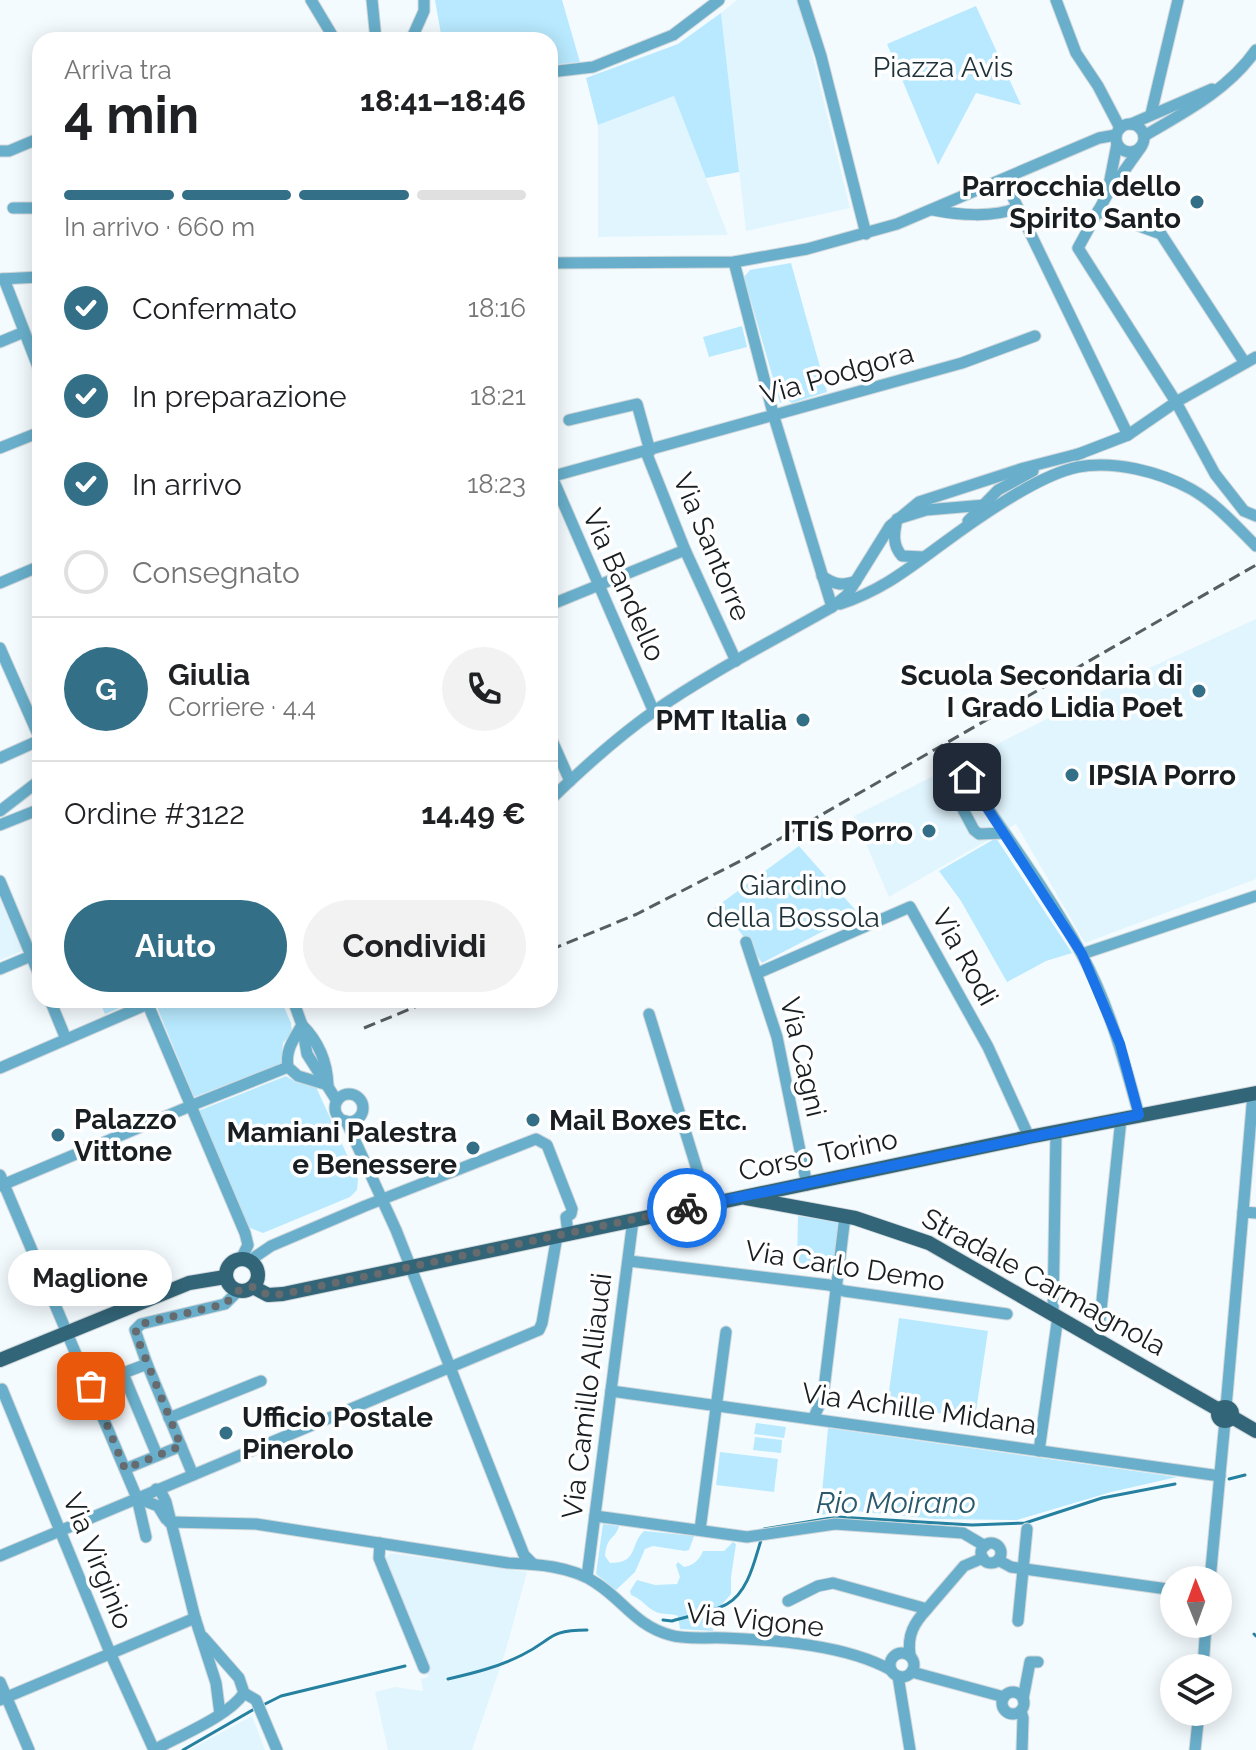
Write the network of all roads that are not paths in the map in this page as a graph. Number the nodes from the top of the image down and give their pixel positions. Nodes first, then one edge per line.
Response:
1 (311, 0) edge
2 (372, 0) edge
3 (424, 0) edge
4 (719, 0) edge
5 (803, 0) edge
6 (1056, 0) edge
7 (1178, 0) edge
8 (330, 32) edge
9 (375, 32) edge
10 (415, 32) edge
11 (1256, 50) edge
12 (558, 71) edge
13 (1224, 85) junction
14 (1151, 114) junction
15 (1121, 133) junction
16 (32, 141) edge
17 (1142, 142) junction
18 (0, 151) edge
19 (1004, 179) junction
20 (1107, 195) junction
21 (13, 208) dead end
22 (32, 208) edge
23 (1017, 208) junction
24 (932, 210) junction
25 (1098, 211) junction
26 (866, 234) junction
27 (734, 262) junction
28 (558, 263) edge
29 (32, 277) edge
30 (2, 279) edge
31 (24, 332) junction
32 (1035, 336) dead end
33 (0, 342) edge
34 (32, 352) edge
35 (1256, 357) edge
36 (1245, 363) junction
37 (1176, 402) junction
38 (774, 417) junction
39 (569, 420) dead end
40 (32, 435) edge
41 (1128, 435) junction
42 (0, 448) edge
43 (648, 452) junction
44 (1082, 453) junction
45 (558, 475) edge
46 (558, 494) edge
47 (1009, 499) junction
48 (982, 505) junction
49 (1256, 516) edge
50 (897, 519) junction
51 (957, 533) junction
52 (1256, 546) edge
53 (685, 550) junction
54 (924, 557) junction
55 (32, 569) edge
56 (822, 576) junction
57 (856, 581) junction
58 (0, 583) edge
59 (597, 586) junction
60 (558, 602) edge
61 (832, 607) junction
62 (0, 648) edge
63 (736, 661) junction
64 (654, 712) junction
65 (32, 722) edge
66 (32, 744) edge
67 (558, 754) edge
68 (0, 758) edge
69 (570, 781) junction
70 (32, 786) edge
71 (558, 792) edge
72 (0, 811) edge
73 (32, 812) edge
74 (0, 825) edge
75 (1004, 833) junction
76 (0, 881) edge
77 (1256, 896) edge
78 (746, 942) dead end
79 (1082, 954) junction
80 (31, 956) joint
81 (0, 969) edge
82 (758, 973) junction
83 (53, 1008) edge
84 (135, 1008) edge
85 (153, 1008) edge
86 (296, 1008) edge
87 (649, 1014) dead end
88 (302, 1025) junction
89 (66, 1039) junction
90 (0, 1068) edge
91 (284, 1069) junction
92 (328, 1085) junction
93 (1255, 1093) edge
94 (337, 1101) junction
95 (191, 1106) junction
96 (1139, 1115) junction
97 (1121, 1119) junction
98 (346, 1121) junction
99 (1056, 1132) junction
100 (1029, 1137) junction
101 (1, 1182) edge
102 (807, 1185) junction
103 (745, 1198) junction
104 (382, 1199) junction
105 (708, 1205) junction
106 (1250, 1212) edge
107 (845, 1216) junction
108 (633, 1220) junction
109 (563, 1235) junction
110 (245, 1260) junction
111 (629, 1261) junction
112 (411, 1268) junction
113 (225, 1277) junction
114 (836, 1287) junction
115 (245, 1289) junction
116 (1007, 1314) dead end
117 (1056, 1315) junction
118 (68, 1332) junction
119 (726, 1332) dead end
120 (1098, 1339) junction
121 (0, 1360) edge
122 (147, 1364) junction
123 (450, 1369) junction
124 (261, 1381) dead end
125 (2, 1389) dead end
126 (611, 1391) junction
127 (718, 1405) junction
128 (1226, 1414) junction
129 (814, 1417) junction
130 (169, 1418) junction
131 (1256, 1431) edge
132 (181, 1446) junction
133 (1039, 1451) junction
134 (157, 1455) junction
135 (125, 1469) junction
136 (193, 1475) junction
137 (1220, 1476) junction
138 (156, 1489) junction
139 (137, 1498) junction
140 (156, 1505) junction
141 (595, 1516) junction
142 (169, 1522) junction
143 (1027, 1529) dead end
144 (700, 1530) junction
145 (60, 1531) junction
146 (146, 1537) dead end
147 (380, 1543) junction
148 (984, 1552) junction
149 (524, 1555) junction
150 (0, 1556) edge
151 (508, 1563) junction
152 (534, 1564) junction
153 (1211, 1566) edge
154 (1025, 1569) junction
155 (587, 1577) junction
156 (1160, 1588) edge
157 (788, 1601) dead end
158 (927, 1609) junction
159 (195, 1618) junction
160 (1018, 1621) dead end
161 (203, 1637) junction
162 (908, 1651) junction
163 (111, 1655) junction
164 (1038, 1662) dead end
165 (424, 1668) dead end
166 (894, 1669) junction
167 (912, 1672) junction
168 (0, 1682) edge
169 (216, 1683) junction
170 (241, 1696) junction
171 (1004, 1697) junction
172 (3, 1699) edge
173 (1022, 1705) junction
174 (220, 1714) junction
175 (1198, 1726) edge
176 (29, 1750) edge
177 (154, 1750) edge
178 (277, 1750) edge
179 (910, 1750) edge
180 (1022, 1750) edge
181 (1195, 1750) edge

1 - 8 street
2 - 9 street
3 - 10 street
4 - 12 street
5 - 26 street
6 - 15 street
7 - 14 street
11 - 13 street
13 - 14 street
13 - 17 street
14 - 15 street
15 - 17 street
15 - 17 street
15 - 19 street
15 - 20 street
16 - 18 street
17 - 20 street
19 - 23 street
19 - 24 street
20 - 25 street
21 - 22 street
23 - 24 street
23 - 41 street
24 - 26 street
25 - 36 street
25 - 37 street
26 - 27 street
27 - 28 street
27 - 38 street
29 - 30 street
30 - 31 street
31 - 33 street
31 - 34 street
32 - 38 street, Via Podgora
35 - 36 street
36 - 37 street
37 - 41 street
37 - 49 street
38 - 43 street, Via Podgora
38 - 56 street
39 - 43 street
40 - 42 street
41 - 44 street
43 - 45 street, Via Podgora
43 - 53 street, Via Santorre
44 - 48 street
44 - 50 street
46 - 59 street, Via Bandello
47 - 48 street
47 - 51 street
47 - 52 street
48 - 50 street
48 - 51 street
50 - 54 street
50 - 57 street
51 - 54 street
53 - 59 street
53 - 63 street, Via Santorre
54 - 61 street
55 - 58 street
56 - 57 street
56 - 61 street
57 - 61 street
59 - 60 street
59 - 64 street, Via Bandello
61 - 63 street
62 - 65 street
63 - 64 street
64 - 69 street
66 - 68 street
67 - 69 street
69 - 71 street
70 - 72 street
73 - 74 street
75 - 75 street
75 - 79 street
76 - 80 street
77 - 79 street
78 - 82 street, Via Cagni
79 - 96 street
80 - 81 street
82 - 100 street, Via Rodi
82 - 102 street, Via Cagni
83 - 89 street
84 - 89 street
85 - 95 street
86 - 88 street
87 - 105 street
88 - 91 street
88 - 92 street
89 - 90 street
91 - 92 street
91 - 95 street
92 - 94 street
93 - 96 main road, Corso Torino
93 - 106 street
94 - 98 street
94 - 98 street
95 - 101 street
95 - 110 street
96 - 97 main road, Corso Torino
97 - 99 main road, Corso Torino
97 - 120 street
98 - 104 street
99 - 100 main road, Corso Torino
99 - 117 street
100 - 102 main road, Corso Torino
101 - 118 street
102 - 103 main road, Corso Torino
103 - 105 main road, Corso Torino
103 - 107 main road, Stradale Carmagnola
104 - 109 street
104 - 110 street
104 - 112 street
105 - 108 main road, Corso Torino
106 - 128 street
107 - 114 street
107 - 117 main road, Stradale Carmagnola
108 - 109 main road, Corso Torino
108 - 111 street, Via Camillo Alliaudi
109 - 112 main road, Corso Torino
109 - 123 street
110 - 113 main road
110 - 115 main road
111 - 114 street, Via Carlo Demo
111 - 126 street, Via Camillo Alliaudi
112 - 115 main road, Corso Torino
112 - 123 street
113 - 115 main road
113 - 118 main road
114 - 116 street, Via Carlo Demo
114 - 129 street
115 - 122 street
117 - 120 main road, Stradale Carmagnola
117 - 133 street
118 - 121 main road
118 - 135 street
119 - 127 street
120 - 128 main road, Stradale Carmagnola
122 - 130 street
122 - 134 street
123 - 136 street
123 - 149 street
124 - 130 street
125 - 145 street, Via Virginio
126 - 127 street, Via Achille Midana
126 - 141 street, Via Camillo Alliaudi
127 - 129 street, Via Achille Midana
127 - 144 street
128 - 131 main road, Stradale Carmagnola
128 - 137 street
129 - 133 street, Via Achille Midana
130 - 132 street
132 - 134 street
132 - 136 street
133 - 137 street, Via Achille Midana
134 - 135 street
135 - 139 street
136 - 138 street
137 - 153 street
138 - 139 street
138 - 140 street
138 - 142 street
139 - 140 street
139 - 145 street
139 - 146 street
140 - 142 street
141 - 144 street
141 - 155 street, Via Camillo Alliaudi
142 - 147 street, Via Vigone
142 - 159 street
143 - 154 street
144 - 148 street
145 - 150 street
145 - 163 street, Via Virginio
147 - 151 street, Via Vigone
147 - 165 street
148 - 154 street
148 - 158 street
149 - 151 street
149 - 152 street
151 - 152 street, Via Vigone
152 - 155 street, Via Vigone
154 - 156 street
154 - 160 street
155 - 166 street, Via Vigone
157 - 158 street
158 - 162 street
159 - 161 street
159 - 163 street
161 - 169 street
161 - 170 street
162 - 166 street
162 - 167 street
163 - 172 street
163 - 177 street, Via Virginio
164 - 173 street
166 - 167 street
166 - 179 street
167 - 171 street
168 - 172 street
169 - 170 street
169 - 174 street
170 - 174 street
170 - 178 street
171 - 173 street
171 - 173 street
172 - 176 street
173 - 180 street
174 - 177 street
175 - 181 street

